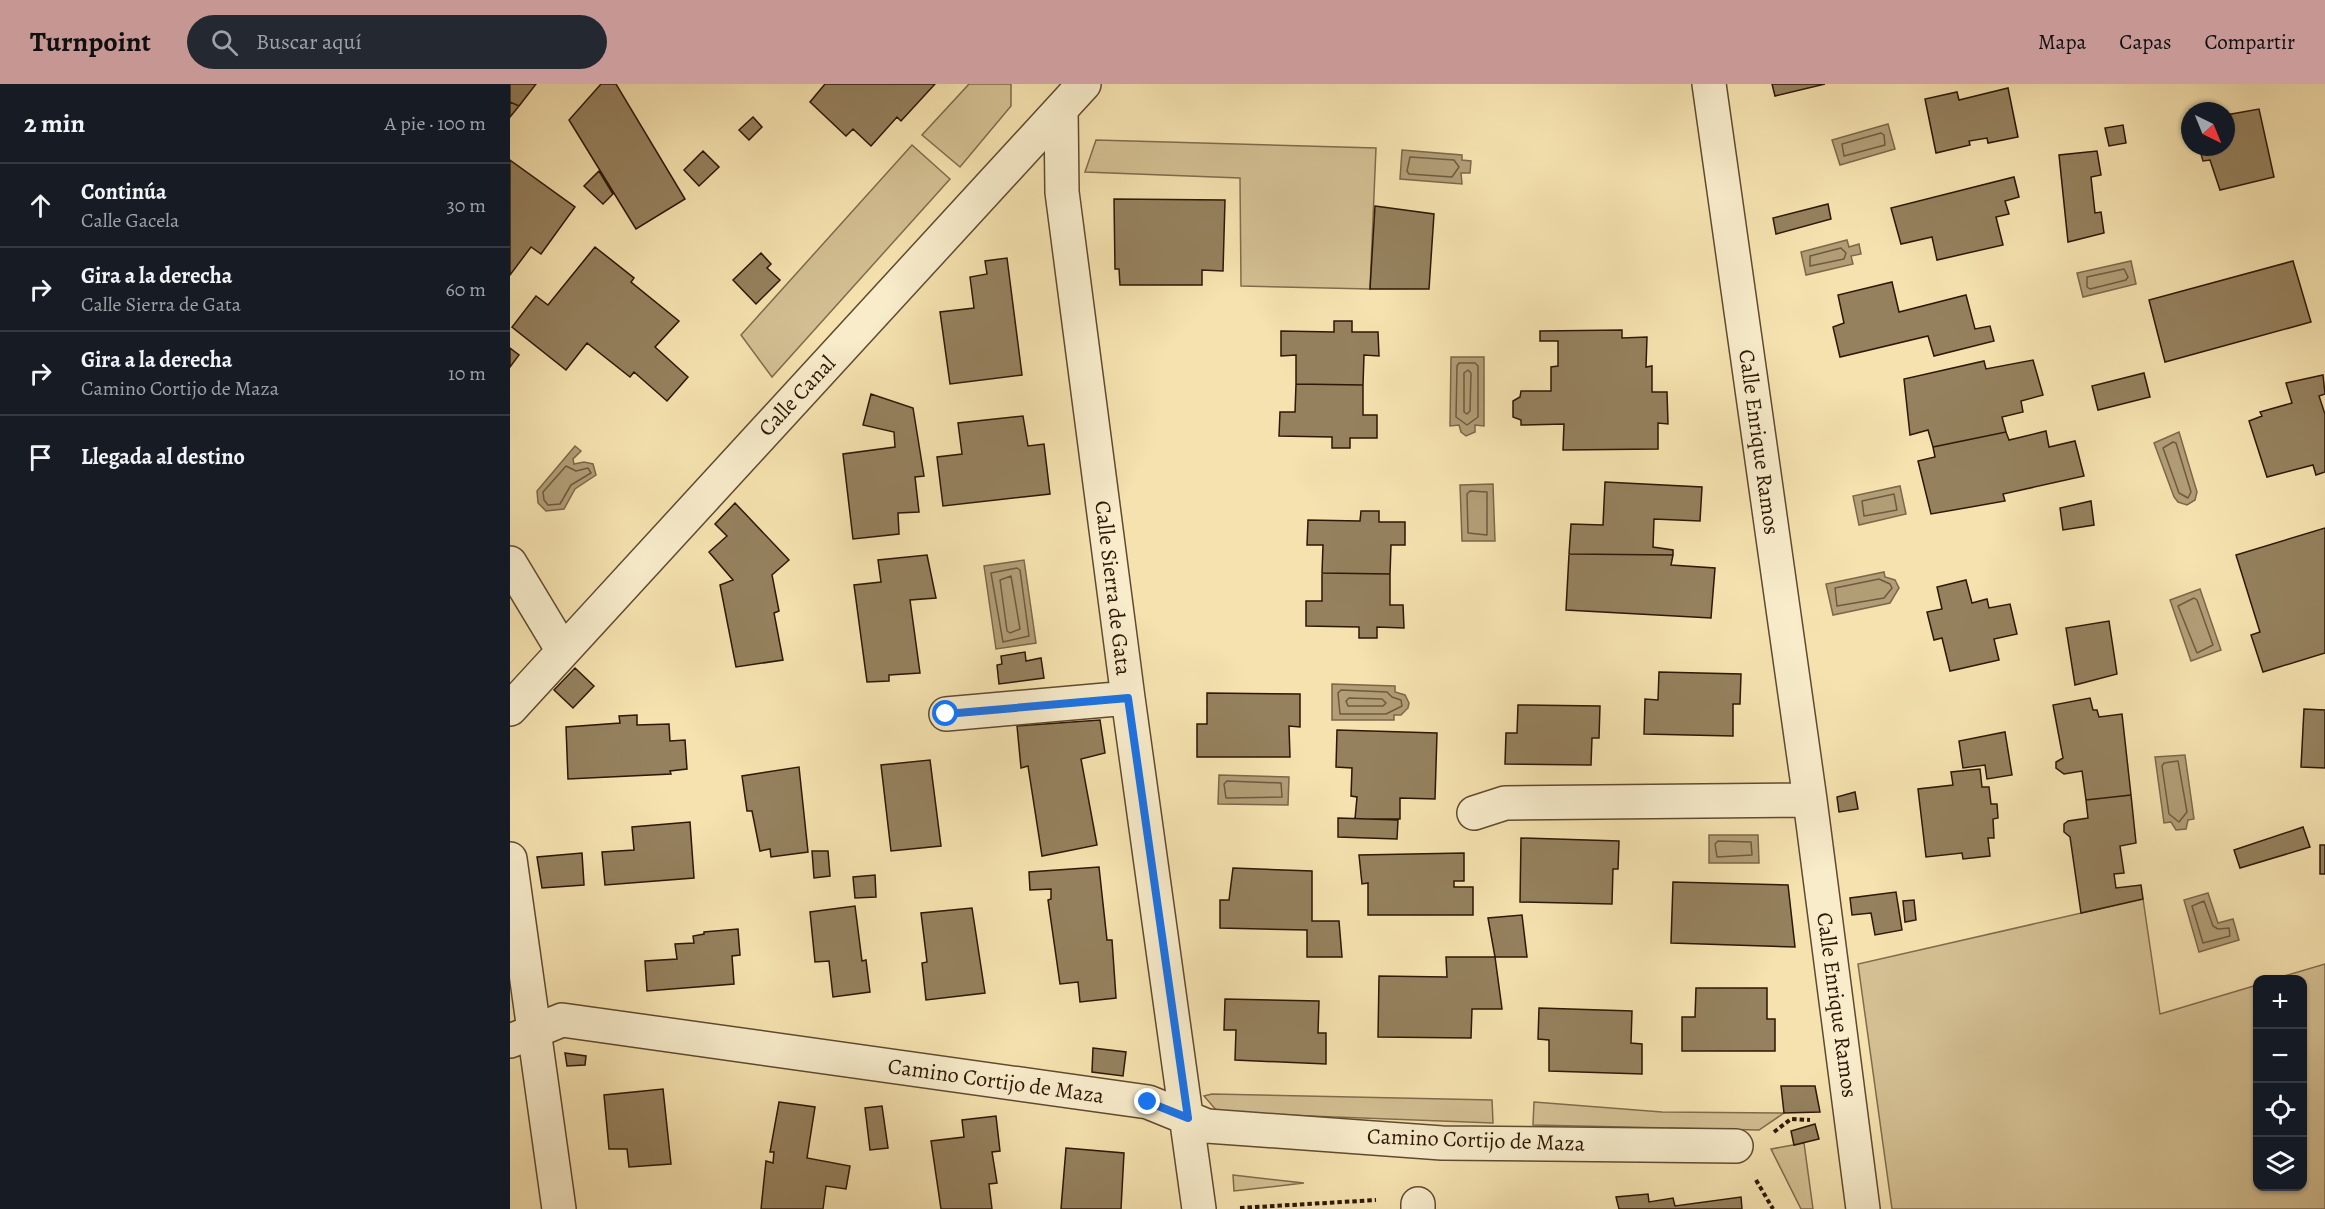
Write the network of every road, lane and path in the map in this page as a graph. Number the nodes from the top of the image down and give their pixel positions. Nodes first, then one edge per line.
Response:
1 (1084, 84) edge
2 (1709, 84) edge
3 (1061, 109) junction
4 (510, 564) edge
5 (562, 651) junction
6 (1128, 698) junction
7 (510, 709) edge
8 (946, 714) dead end
9 (1810, 800) junction
10 (1474, 813) dead end
11 (510, 859) edge
12 (522, 1036) edge
13 (1188, 1118) junction
14 (1736, 1146) dead end
15 (1418, 1207) edge
16 (1239, 1208) edge
17 (559, 1209) edge
18 (1199, 1209) edge
19 (1863, 1209) edge

1 - 3 street, Calle Canal
2 - 9 street, Calle Enrique Ramos
3 - 5 street, Calle Canal
3 - 6 street, Calle Sierra de Gata
4 - 5 street
5 - 7 street, Calle Canal
6 - 8 street
6 - 13 street, Calle Sierra de Gata
9 - 10 street
9 - 19 street, Calle Enrique Ramos
11 - 12 street
12 - 13 street, Camino Cortijo de Maza
12 - 17 street
13 - 14 street, Camino Cortijo de Maza
13 - 18 street, Calle Sierra de Gata
15 - 16 path

